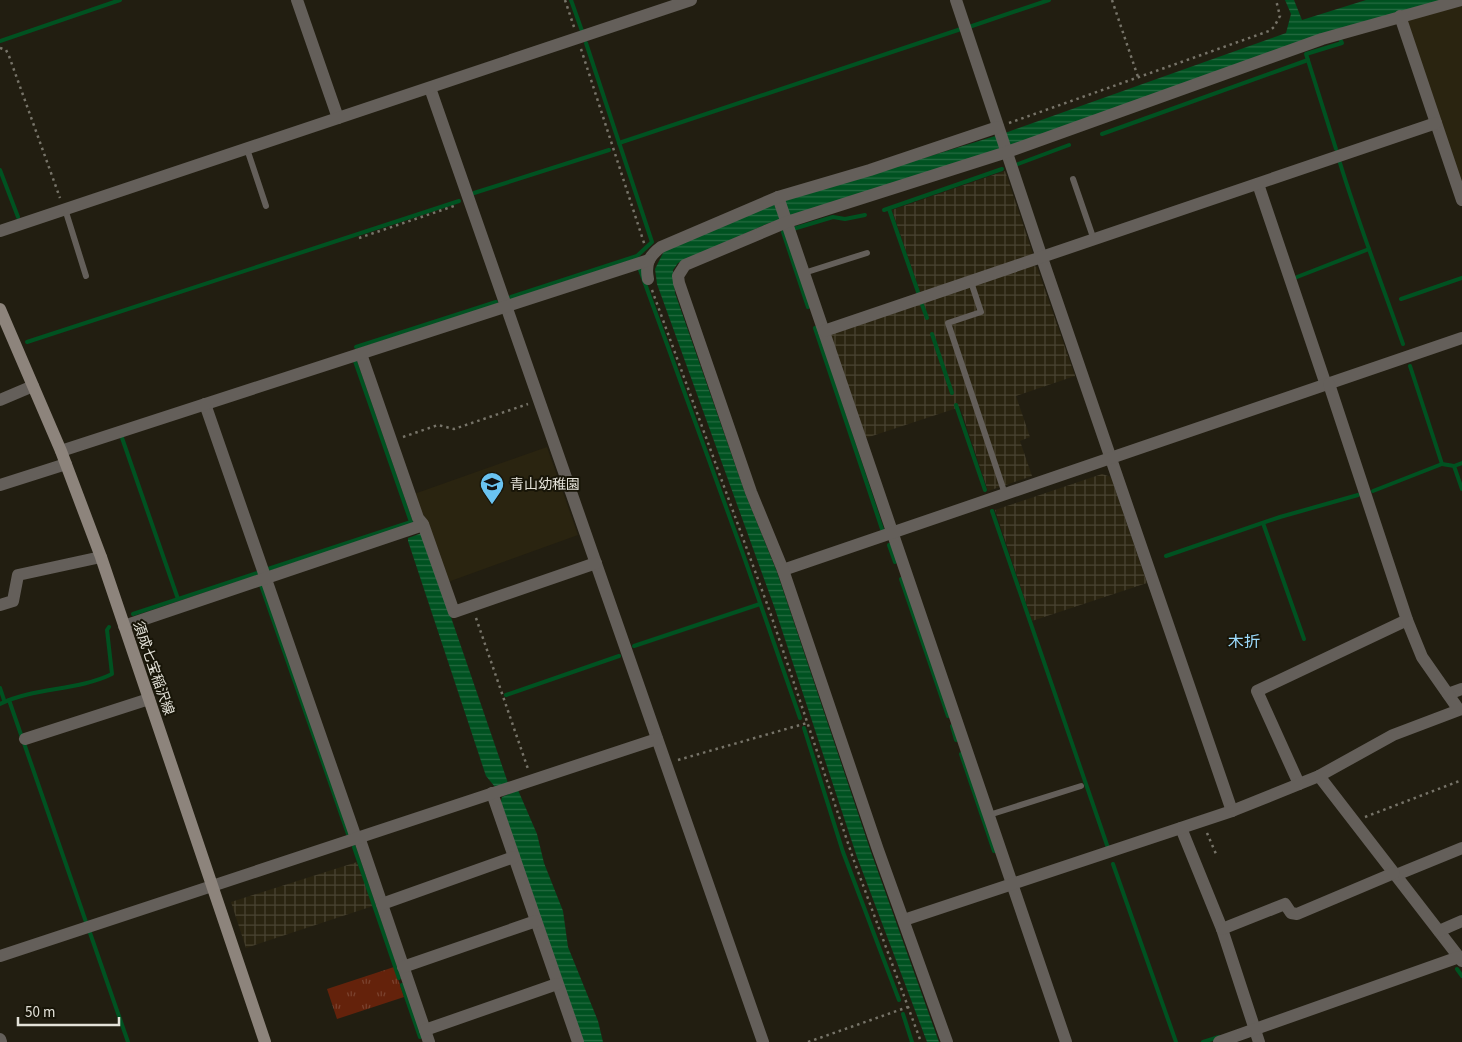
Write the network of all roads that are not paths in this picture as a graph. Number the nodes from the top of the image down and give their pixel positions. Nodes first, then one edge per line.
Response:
1 (298, 0) edge
2 (691, 0) edge
3 (956, 0) edge
4 (1461, 0) edge
5 (1400, 16) junction
6 (430, 88) junction
7 (338, 118) junction
8 (1436, 123) junction
9 (999, 129) junction
10 (246, 149) junction
11 (1006, 150) junction
12 (1073, 179) dead end
13 (1258, 184) junction
14 (779, 199) junction
15 (1462, 200) edge
16 (266, 206) dead end
17 (64, 209) junction
18 (786, 221) junction
19 (0, 230) edge
20 (1094, 240) junction
21 (867, 253) dead end
22 (1042, 258) junction
23 (649, 260) junction
24 (804, 273) junction
25 (86, 276) dead end
26 (648, 279) road end
27 (971, 282) junction
28 (506, 306) junction
29 (0, 309) edge
30 (824, 331) junction
31 (1462, 338) edge
32 (361, 354) junction
33 (1328, 385) junction
34 (33, 386) junction
35 (0, 400) edge
36 (205, 404) junction
37 (61, 451) junction
38 (1111, 459) junction
39 (66, 464) junction
40 (0, 485) edge
41 (1005, 496) junction
42 (423, 525) junction
43 (893, 534) junction
44 (100, 557) junction
45 (596, 563) junction
46 (783, 570) junction
47 (265, 578) junction
48 (0, 605) edge
49 (1407, 620) junction
50 (124, 626) junction
51 (1462, 689) edge
52 (1448, 694) junction
53 (148, 699) junction
54 (26, 739) dead end
55 (657, 739) junction
56 (1319, 776) junction
57 (1300, 784) junction
58 (1081, 786) dead end
59 (492, 793) junction
60 (1232, 810) junction
61 (989, 815) junction
62 (1181, 828) junction
63 (357, 838) junction
64 (1462, 848) edge
65 (514, 857) junction
66 (1395, 874) junction
67 (1013, 884) junction
68 (212, 886) junction
69 (382, 904) junction
70 (904, 920) junction
71 (536, 921) junction
72 (1462, 921) edge
73 (1222, 930) junction
74 (1439, 931) junction
75 (0, 956) edge
76 (1461, 959) edge
77 (404, 967) junction
78 (557, 984) junction
79 (1254, 1029) junction
80 (427, 1039) edge
81 (265, 1042) edge
82 (578, 1042) edge
83 (763, 1042) edge
84 (947, 1042) edge
85 (1066, 1042) edge
86 (1218, 1042) edge
87 (1259, 1042) edge

1 - 7 street
2 - 6 street
3 - 9 street
4 - 5 street
5 - 8 street
5 - 11 street
6 - 7 street
6 - 28 street
7 - 10 street
8 - 13 street
8 - 15 street
9 - 11 street
9 - 14 street
10 - 16 lane
10 - 17 street
11 - 18 street
11 - 22 street
12 - 20 lane
13 - 20 street
13 - 33 street
14 - 18 street
14 - 23 street
17 - 19 street
17 - 25 lane
18 - 24 street
18 - 46 street
20 - 22 street
21 - 24 lane
22 - 27 street
22 - 38 street
23 - 26 street
23 - 28 street
24 - 30 street
27 - 30 street
27 - 41 lane
28 - 32 street
28 - 45 street
29 - 34 main road, 須成七宝稲沢線
30 - 43 street
31 - 33 street
32 - 36 street
32 - 42 street
33 - 38 street
33 - 49 street
34 - 35 street
34 - 37 main road, 須成七宝稲沢線
36 - 37 street
36 - 47 street
37 - 39 main road, 須成七宝稲沢線
38 - 41 street
38 - 60 street
39 - 40 street
39 - 44 main road, 須成七宝稲沢線
41 - 43 street
42 - 45 street
42 - 47 street
43 - 46 street
43 - 61 street
44 - 48 street
44 - 50 main road, 須成七宝稲沢線
45 - 55 street
46 - 70 street
47 - 50 street
47 - 63 street
49 - 52 street
49 - 57 street
50 - 53 main road, 須成七宝稲沢線
51 - 52 street
52 - 56 street
53 - 54 street
53 - 68 main road, 須成七宝稲沢線
55 - 59 street
55 - 83 street
56 - 57 street
56 - 66 street
57 - 60 street
58 - 61 lane
59 - 63 street
59 - 65 street
60 - 62 street
61 - 67 street
62 - 67 street
62 - 73 street
63 - 68 street
63 - 69 street
64 - 66 street
65 - 69 street
65 - 71 street
66 - 73 street
66 - 74 street
67 - 70 street
67 - 85 street
68 - 75 street
68 - 81 main road, 須成七宝稲沢線
69 - 77 street
70 - 84 street
71 - 77 street
71 - 78 street
72 - 74 street
73 - 79 street
74 - 76 street
76 - 79 street
77 - 80 street
78 - 80 street
78 - 82 street
79 - 86 street
79 - 87 street

